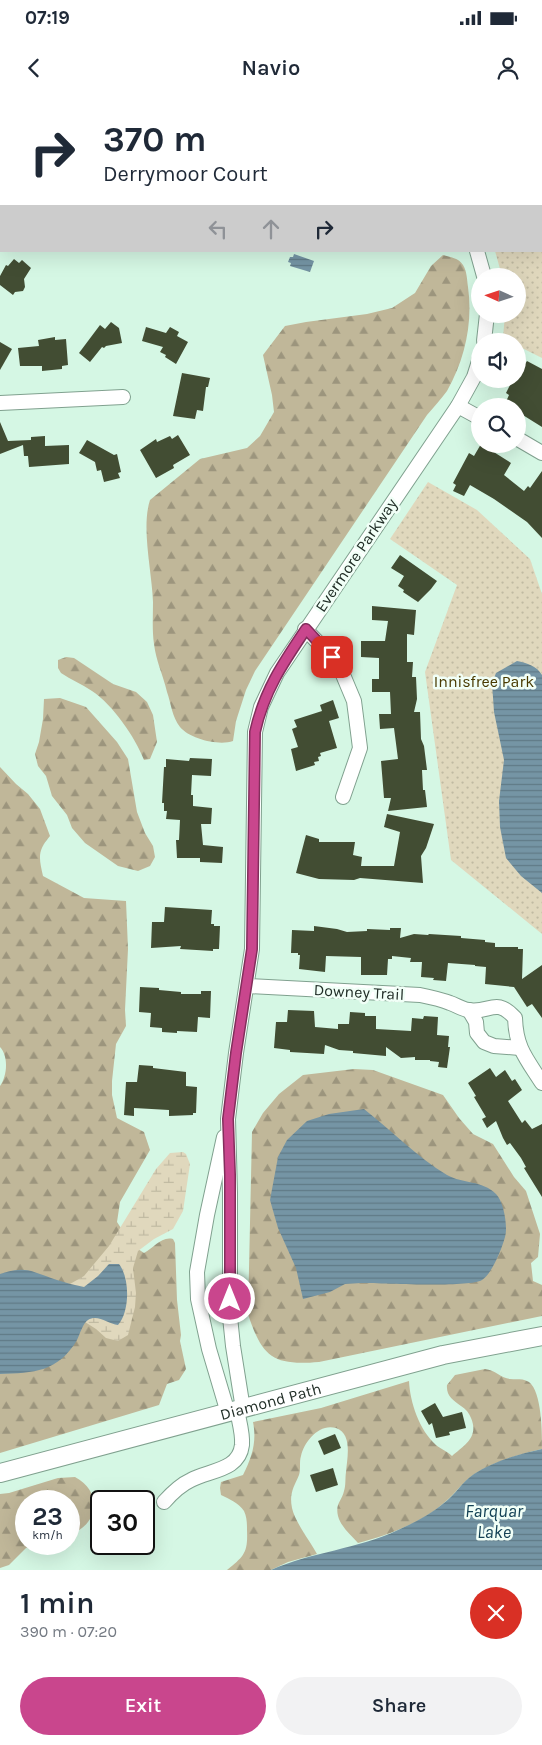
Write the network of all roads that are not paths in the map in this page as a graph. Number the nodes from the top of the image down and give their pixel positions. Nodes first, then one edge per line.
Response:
1 (477, 252) edge
2 (482, 268) edge
3 (471, 382) edge
4 (123, 397) dead end
5 (0, 403) edge
6 (458, 406) junction
7 (471, 413) edge
8 (526, 444) edge
9 (542, 453) edge
10 (306, 629) junction
11 (343, 797) dead end
12 (247, 986) junction
13 (469, 1010) junction
14 (520, 1048) junction
15 (542, 1083) edge
16 (228, 1119) junction
17 (542, 1336) edge
18 (236, 1411) junction
19 (0, 1473) edge
20 (164, 1502) dead end

1 - 2 street
3 - 6 street, Evermore Parkway
4 - 5 street
6 - 7 street
6 - 10 street, Evermore Parkway
8 - 9 street
10 - 11 street
10 - 12 street, Evermore Parkway
12 - 13 street, Downey Trail
12 - 16 street, Evermore Parkway
13 - 14 street
13 - 14 street, Downey Trail
14 - 15 street, Downey Trail
16 - 18 street, Evermore Parkway
16 - 18 street, Evermore Parkway
17 - 18 street, Diamond Path
18 - 19 street, Diamond Path
18 - 20 street

